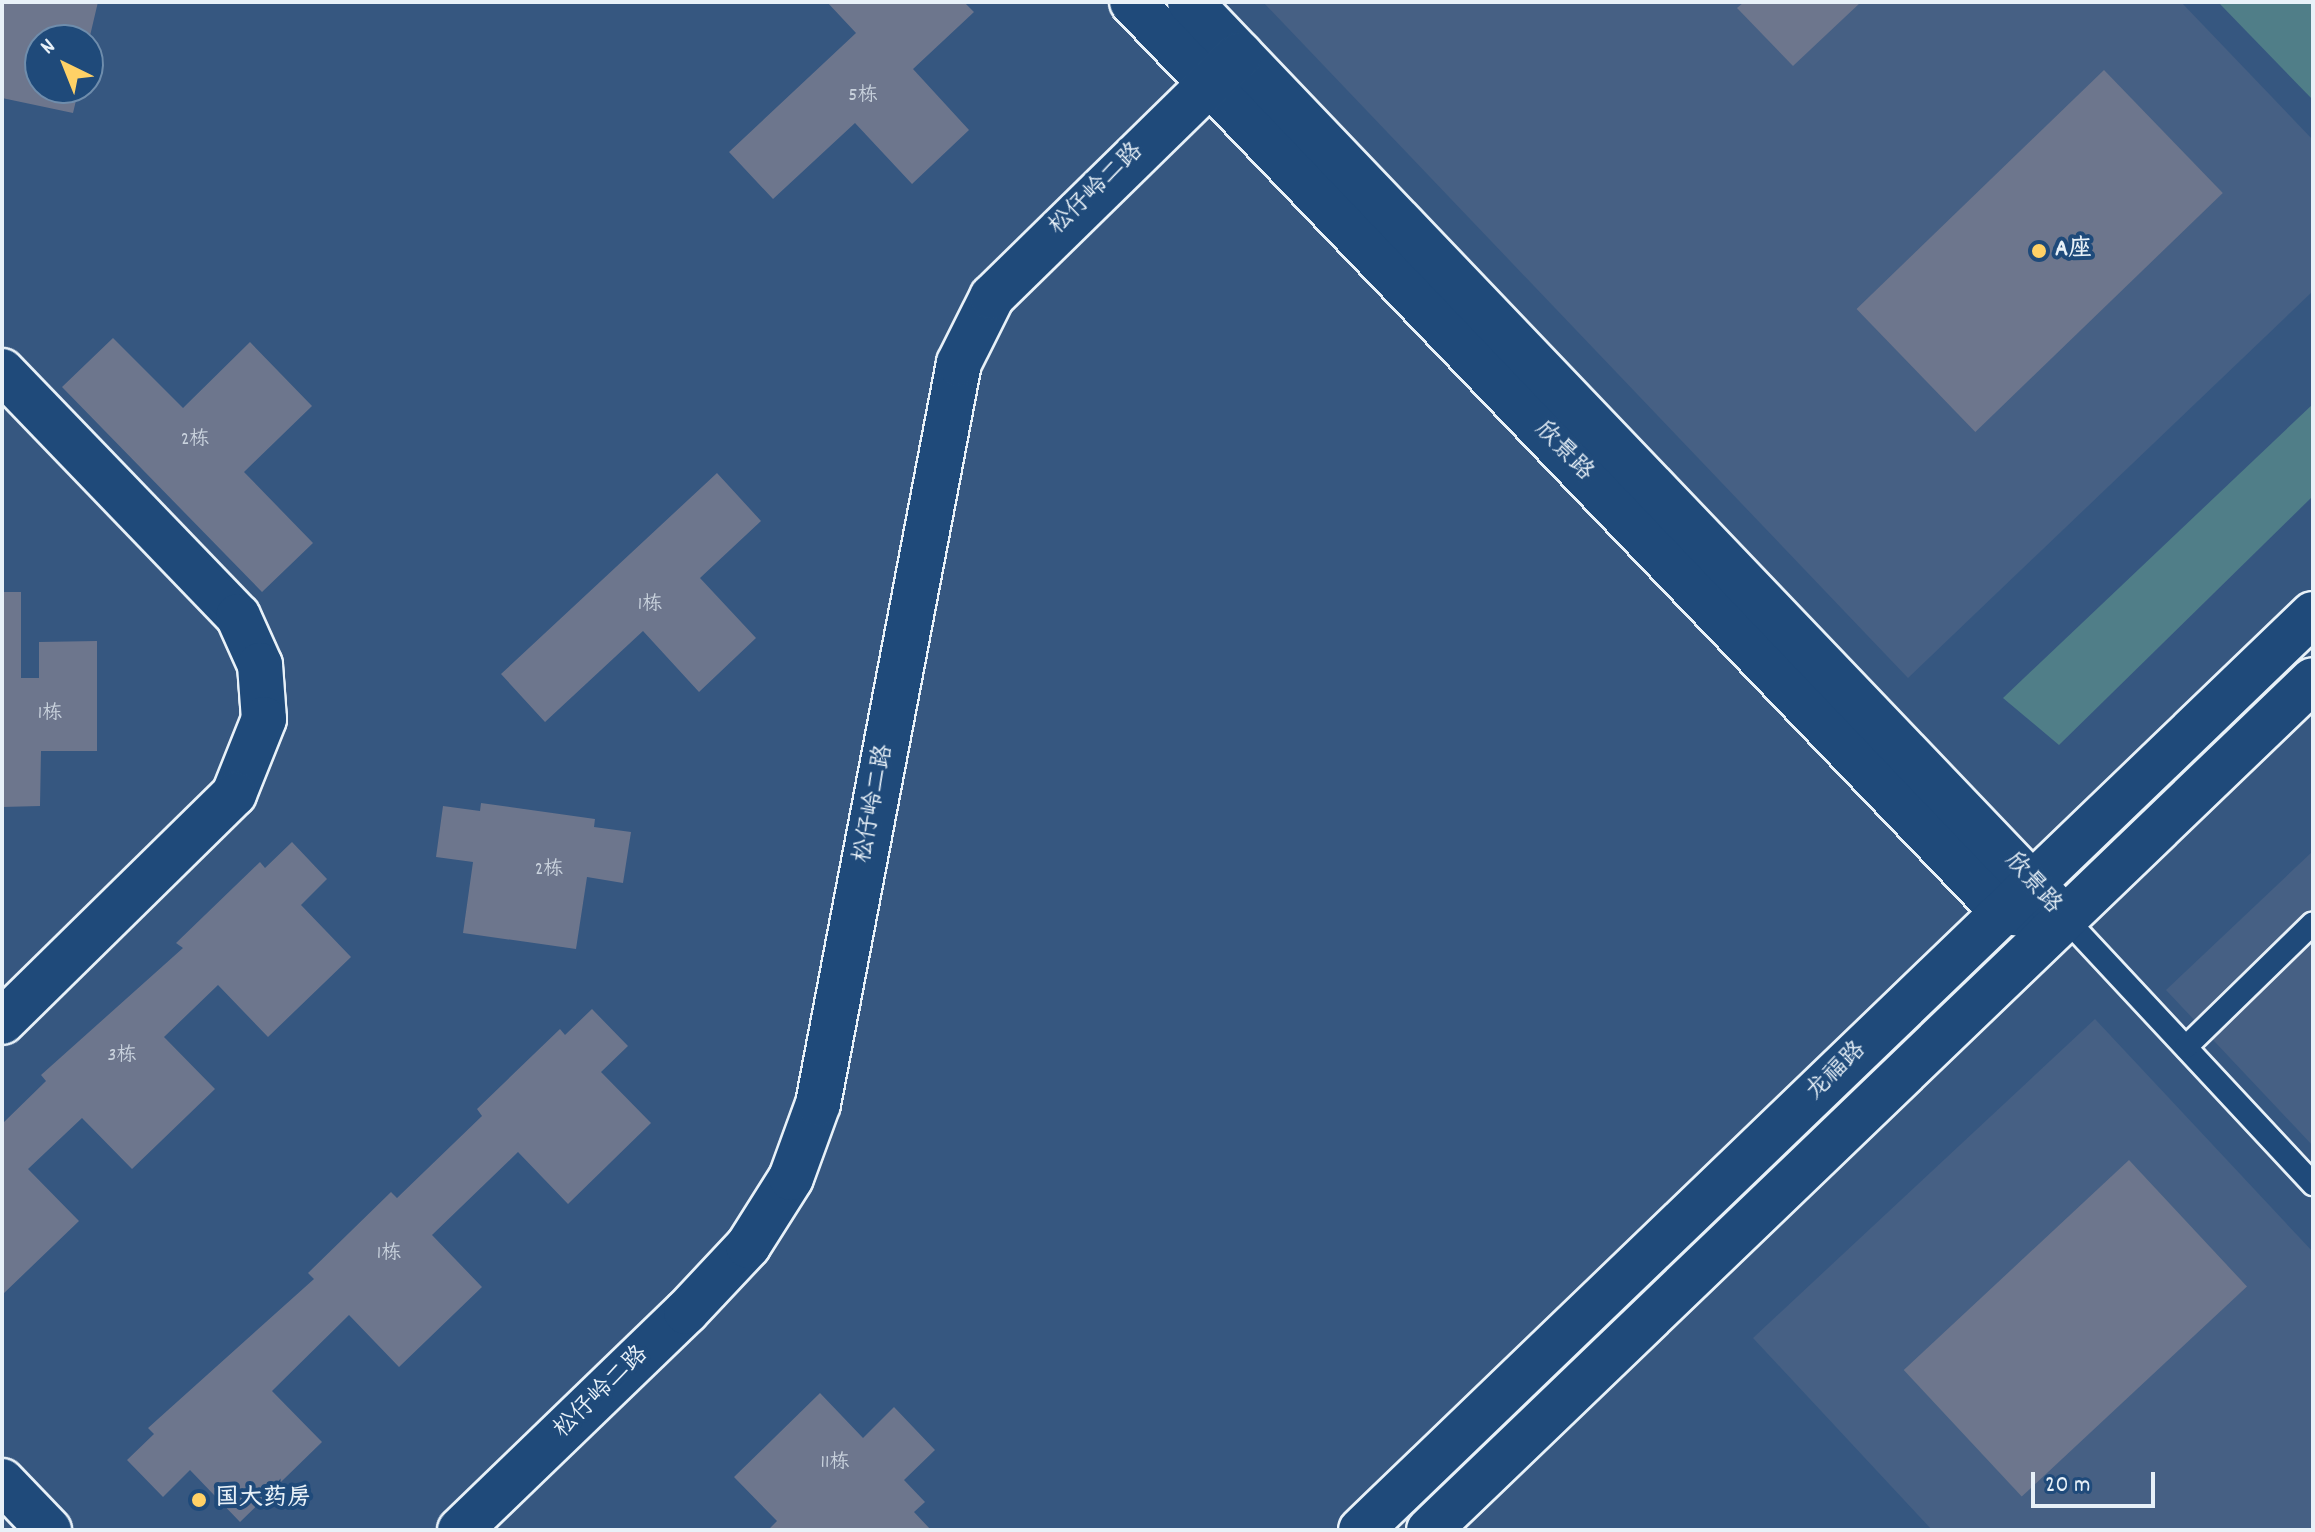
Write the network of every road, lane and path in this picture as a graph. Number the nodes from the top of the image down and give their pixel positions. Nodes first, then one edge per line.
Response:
1 (1132, 2) edge
2 (1190, 2) edge
3 (1224, 68) junction
4 (2, 371) edge
5 (2313, 614) edge
6 (2313, 680) edge
7 (2018, 897) junction
8 (2065, 918) junction
9 (2313, 923) edge
10 (2, 1022) edge
11 (2186, 1047) junction
12 (2313, 1184) edge
13 (2, 1481) edge
14 (49, 1530) edge
15 (460, 1530) edge
16 (1361, 1530) edge
17 (1429, 1530) edge

1 - 3 street, 欣景路
2 - 3 street, 欣景路
3 - 7 street, 欣景路
3 - 15 street, 松仔岭二路
4 - 10 street
5 - 7 street, 龙福路
6 - 8 street, 龙福路
7 - 8 street, 欣景路
7 - 16 street, 龙福路
8 - 11 lane
8 - 17 street, 龙福路
9 - 11 lane
11 - 12 lane
13 - 14 street

